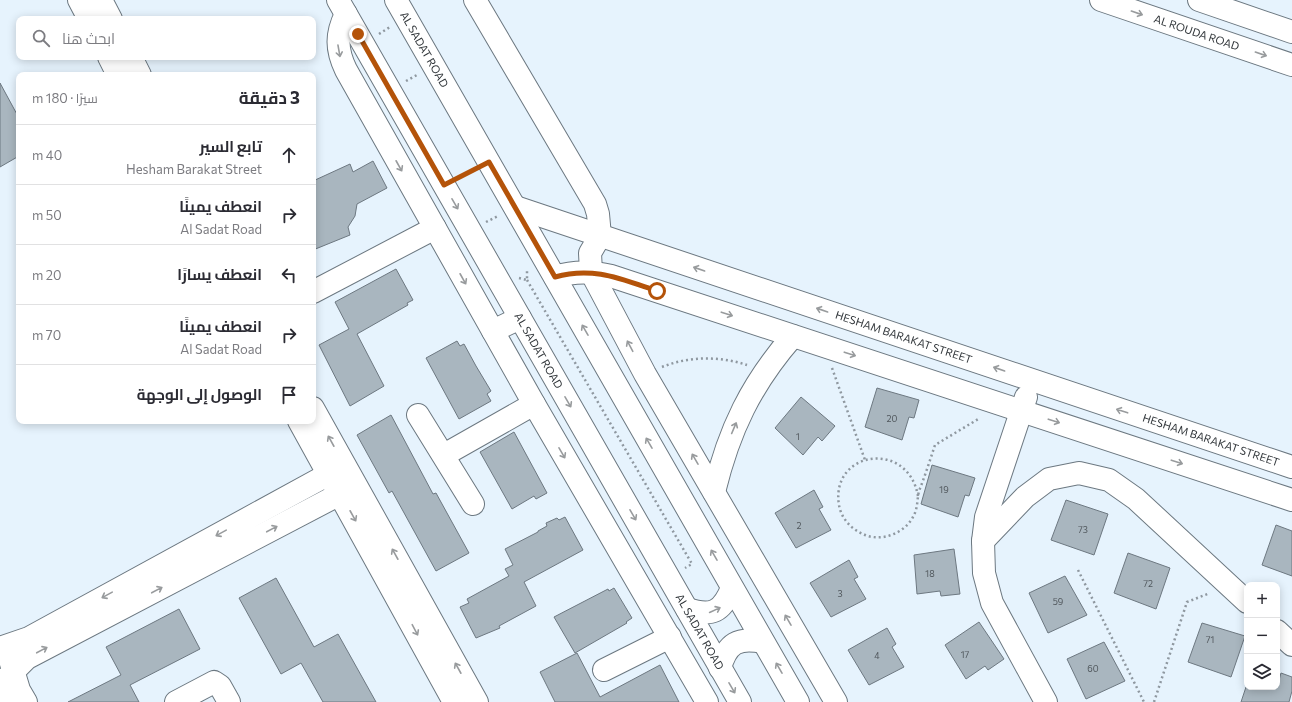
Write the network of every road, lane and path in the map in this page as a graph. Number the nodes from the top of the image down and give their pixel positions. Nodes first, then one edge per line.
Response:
1 (79, 0) edge
2 (101, 0) edge
3 (475, 0) edge
4 (1101, 0) edge
5 (1199, 0) edge
6 (1243, 0) edge
7 (342, 7) edge
8 (401, 8) edge
9 (87, 16) edge
10 (109, 16) edge
11 (1258, 21) junction
12 (1292, 32) edge
13 (363, 44) junction
14 (110, 60) edge
15 (132, 60) edge
16 (1292, 65) edge
17 (434, 66) junction
18 (116, 72) edge
19 (138, 72) edge
20 (390, 90) junction
21 (489, 162) junction
22 (444, 185) junction
23 (515, 207) junction
24 (435, 228) junction
25 (470, 231) junction
26 (600, 236) junction
27 (591, 272) junction
28 (555, 277) junction
29 (527, 280) dead end
30 (316, 290) edge
31 (520, 318) junction
32 (493, 331) junction
33 (793, 336) junction
34 (824, 346) junction
35 (765, 372) junction
36 (645, 374) junction
37 (1032, 380) junction
38 (534, 404) junction
39 (1012, 407) junction
40 (316, 414) edge
41 (418, 415) dead end
42 (301, 424) edge
43 (444, 455) junction
44 (865, 460) junction
45 (1292, 467) edge
46 (329, 474) junction
47 (714, 492) junction
48 (340, 494) junction
49 (918, 496) junction
50 (1292, 500) edge
51 (474, 504) dead end
52 (376, 538) junction
53 (983, 541) junction
54 (1078, 570) dead end
55 (669, 578) junction
56 (1230, 586) junction
57 (732, 588) junction
58 (1244, 599) edge
59 (687, 609) junction
60 (1280, 634) edge
61 (670, 637) junction
62 (763, 642) junction
63 (1292, 645) edge
64 (0, 647) edge
65 (720, 668) junction
66 (604, 670) dead end
67 (7, 677) edge
68 (0, 694) edge
69 (6, 702) edge
70 (26, 702) edge
71 (176, 702) edge
72 (229, 702) edge
73 (454, 702) edge
74 (477, 702) edge
75 (707, 702) edge
76 (740, 702) edge
77 (798, 702) edge
78 (836, 702) edge
79 (1046, 702) edge
80 (1144, 702) edge
81 (1154, 702) edge

1 - 9 street
2 - 10 street
3 - 26 street
4 -> 16 street, AL ROUDA ROAD
5 - 11 street
6 - 11 street
7 - 13 street, AL SADAT ROAD
7 -> 24 street
8 - 13 path
8 - 17 street, AL SADAT ROAD
11 - 12 street
13 - 20 street, AL SADAT ROAD
14 - 18 street
15 - 19 street
17 - 20 path
17 - 21 street, AL SADAT ROAD
20 - 22 street, AL SADAT ROAD
21 - 22 path
21 - 23 street, AL SADAT ROAD
22 -> 25 street, AL SADAT ROAD
23 - 25 path
23 - 26 street, HESHAM BARAKAT STREET
23 - 28 street, AL SADAT ROAD
24 - 30 street
24 -> 32 street
25 - 31 street, AL SADAT ROAD
26 - 27 street
37 -> 26 street, HESHAM BARAKAT STREET
27 - 28 street
27 -> 33 street
36 -> 27 street
57 -> 28 street, AL SADAT ROAD
29 - 55 path
31 - 32 street
31 -> 55 street, AL SADAT ROAD
32 - 38 street
33 - 34 street
33 - 35 street
34 -> 39 street
34 - 44 path
35 - 36 path
47 -> 35 street
47 -> 36 street
37 - 39 street
45 -> 37 street, HESHAM BARAKAT STREET
38 - 43 street
38 -> 61 street
39 - 49 path
39 -> 50 street
39 - 53 street
52 -> 40 street
41 - 43 street
42 - 46 street
43 - 51 street
44 - 49 path
44 - 49 path
46 - 48 street
46 -> 64 street
78 -> 47 street
48 -> 52 street
67 -> 48 street
52 -> 73 street
74 -> 52 street
53 - 56 street
53 - 79 street
54 - 80 path
55 - 59 street, AL SADAT ROAD
56 - 58 street
56 - 81 path
59 -> 57 street
57 - 62 street, AL SADAT ROAD
59 - 65 street, AL SADAT ROAD
60 - 63 street
61 - 66 street
61 - 75 street
62 - 65 street
77 -> 62 street, AL SADAT ROAD
64 - 67 street
65 -> 76 street, AL SADAT ROAD
67 - 70 street
68 - 69 street
71 - 72 street

